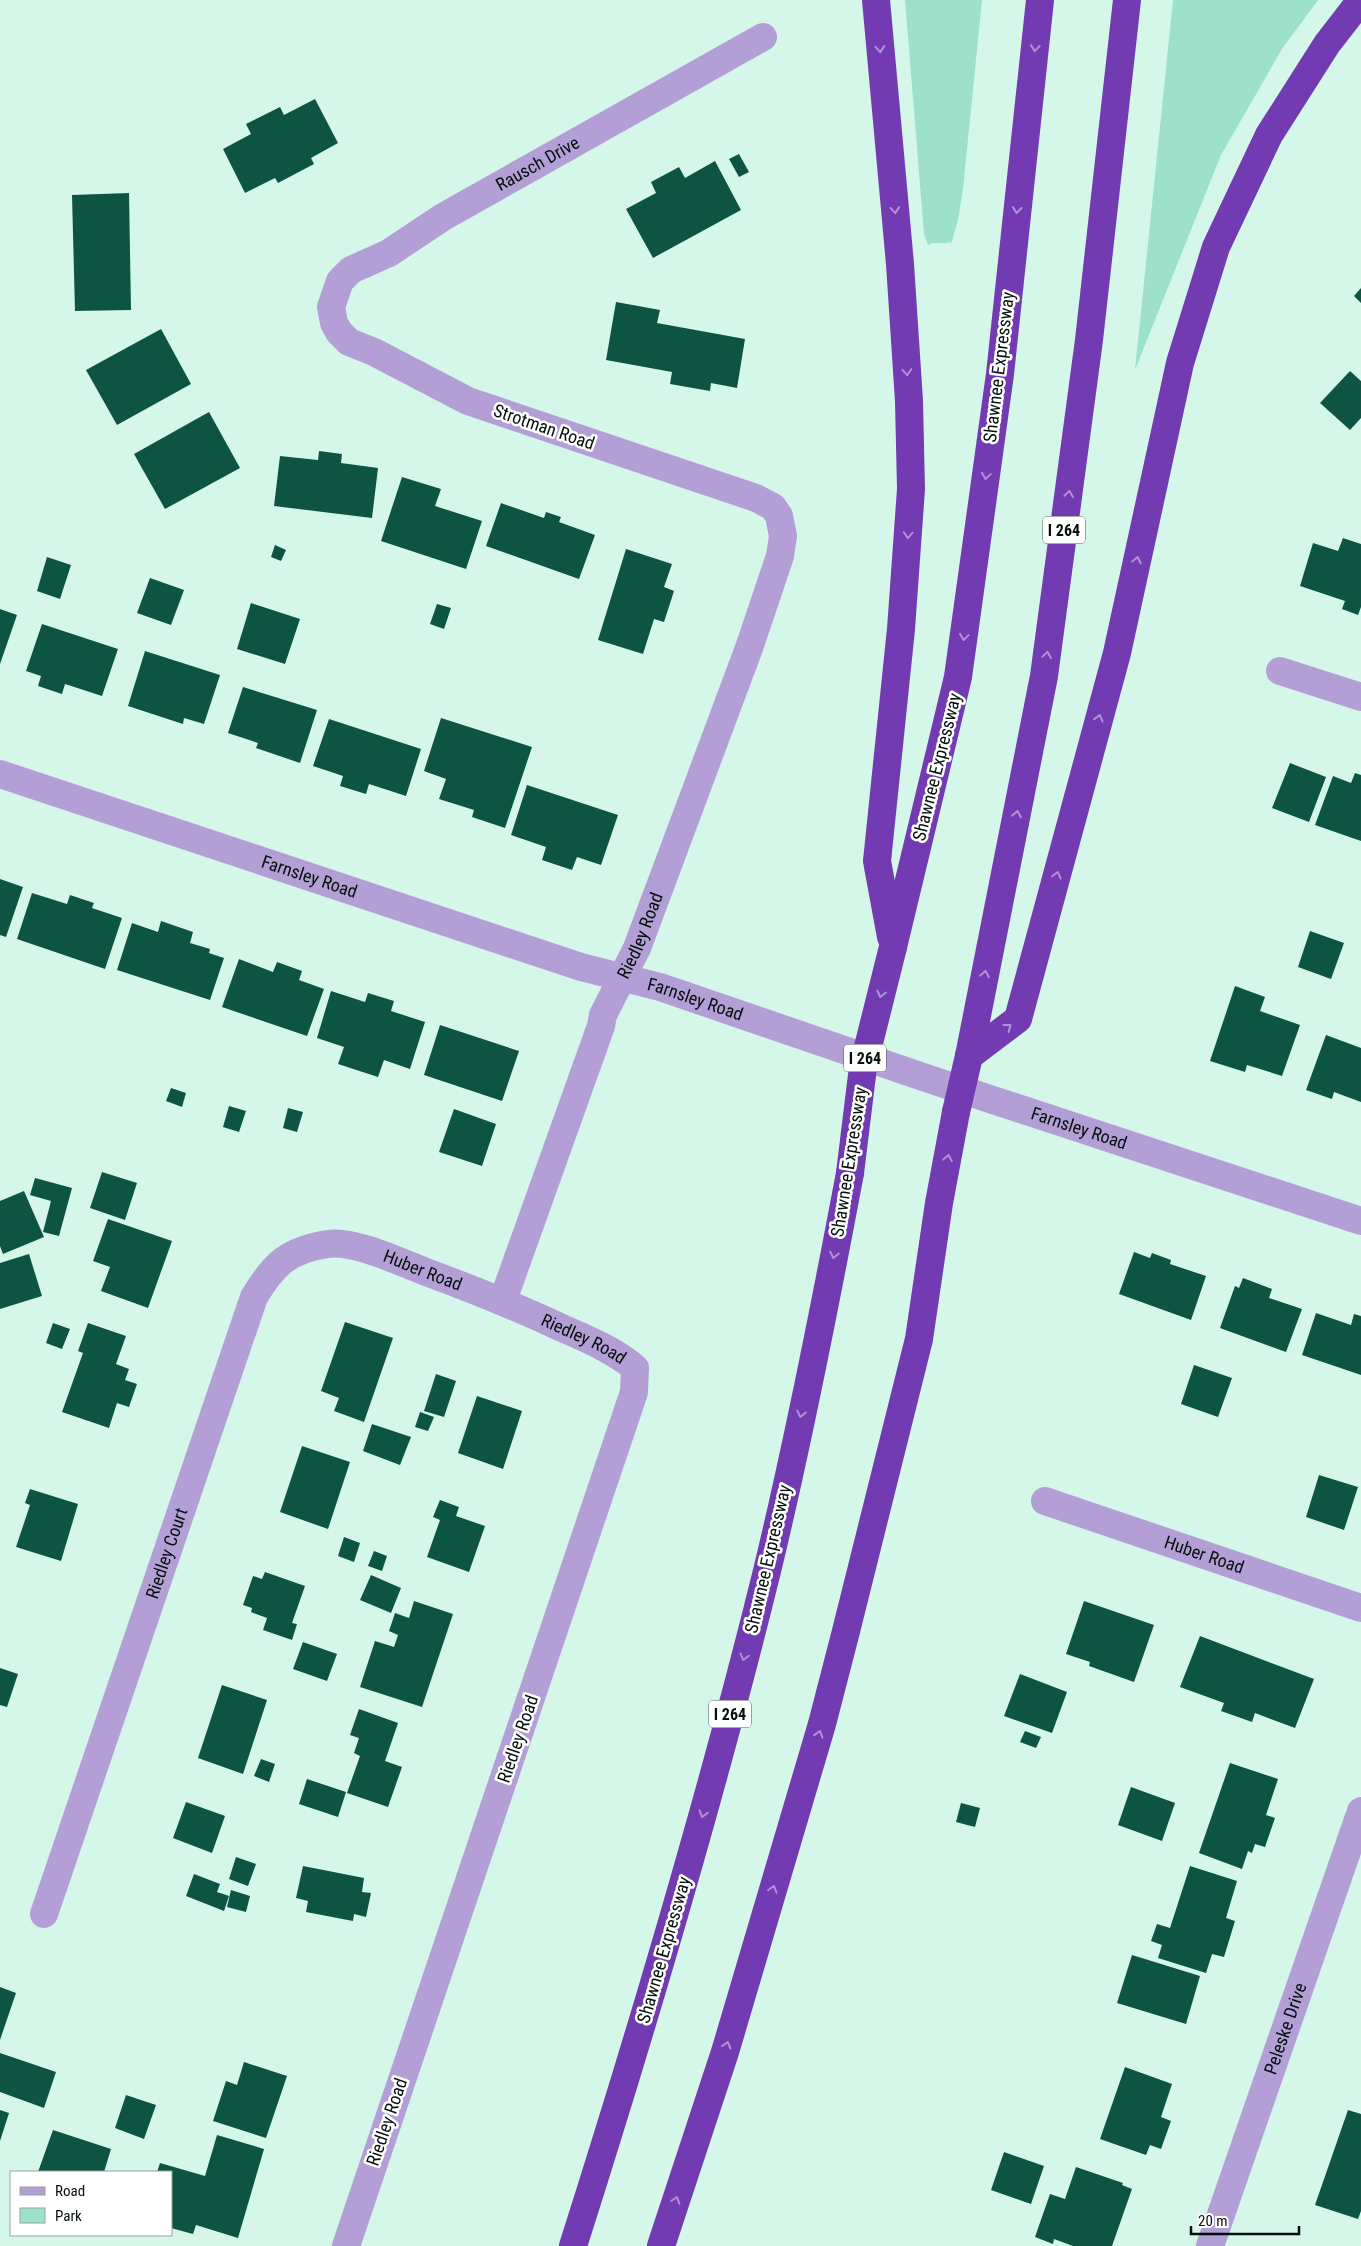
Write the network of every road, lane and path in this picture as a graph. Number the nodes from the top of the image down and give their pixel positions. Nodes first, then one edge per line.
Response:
1 (876, 0) edge
2 (1040, 0) edge
3 (1127, 0) edge
4 (1361, 0) edge
5 (763, 37) dead end
6 (331, 307) joint
7 (779, 516) joint
8 (1280, 671) dead end
9 (1361, 697) edge
10 (0, 774) edge
11 (893, 947) junction
12 (622, 977) junction
13 (969, 1056) junction
14 (1361, 1221) edge
15 (342, 1245) joint
16 (503, 1300) junction
17 (1045, 1501) dead end
18 (1361, 1608) edge
19 (1361, 1811) edge
20 (44, 1914) dead end
21 (346, 2246) edge
22 (573, 2246) edge
23 (661, 2246) edge
24 (1210, 2246) edge

1 -> 11 highway
2 -> 11 highway, Shawnee Expressway / I 264
13 -> 3 highway, I 264
13 -> 4 highway
5 - 6 street, Rausch Drive
6 - 7 street, Strotman Road
7 - 12 street, Riedley Road
8 - 9 street
10 - 12 street, Farnsley Road
11 -> 22 highway, Shawnee Expressway / I 264, bridge
12 - 14 street, Farnsley Road
12 - 16 street, Riedley Road
23 -> 13 highway, I 264, bridge
15 - 16 street, Huber Road
15 - 20 street, Riedley Court
16 - 21 street, Riedley Road
17 - 18 street, Huber Road
19 - 24 street, Peleske Drive

